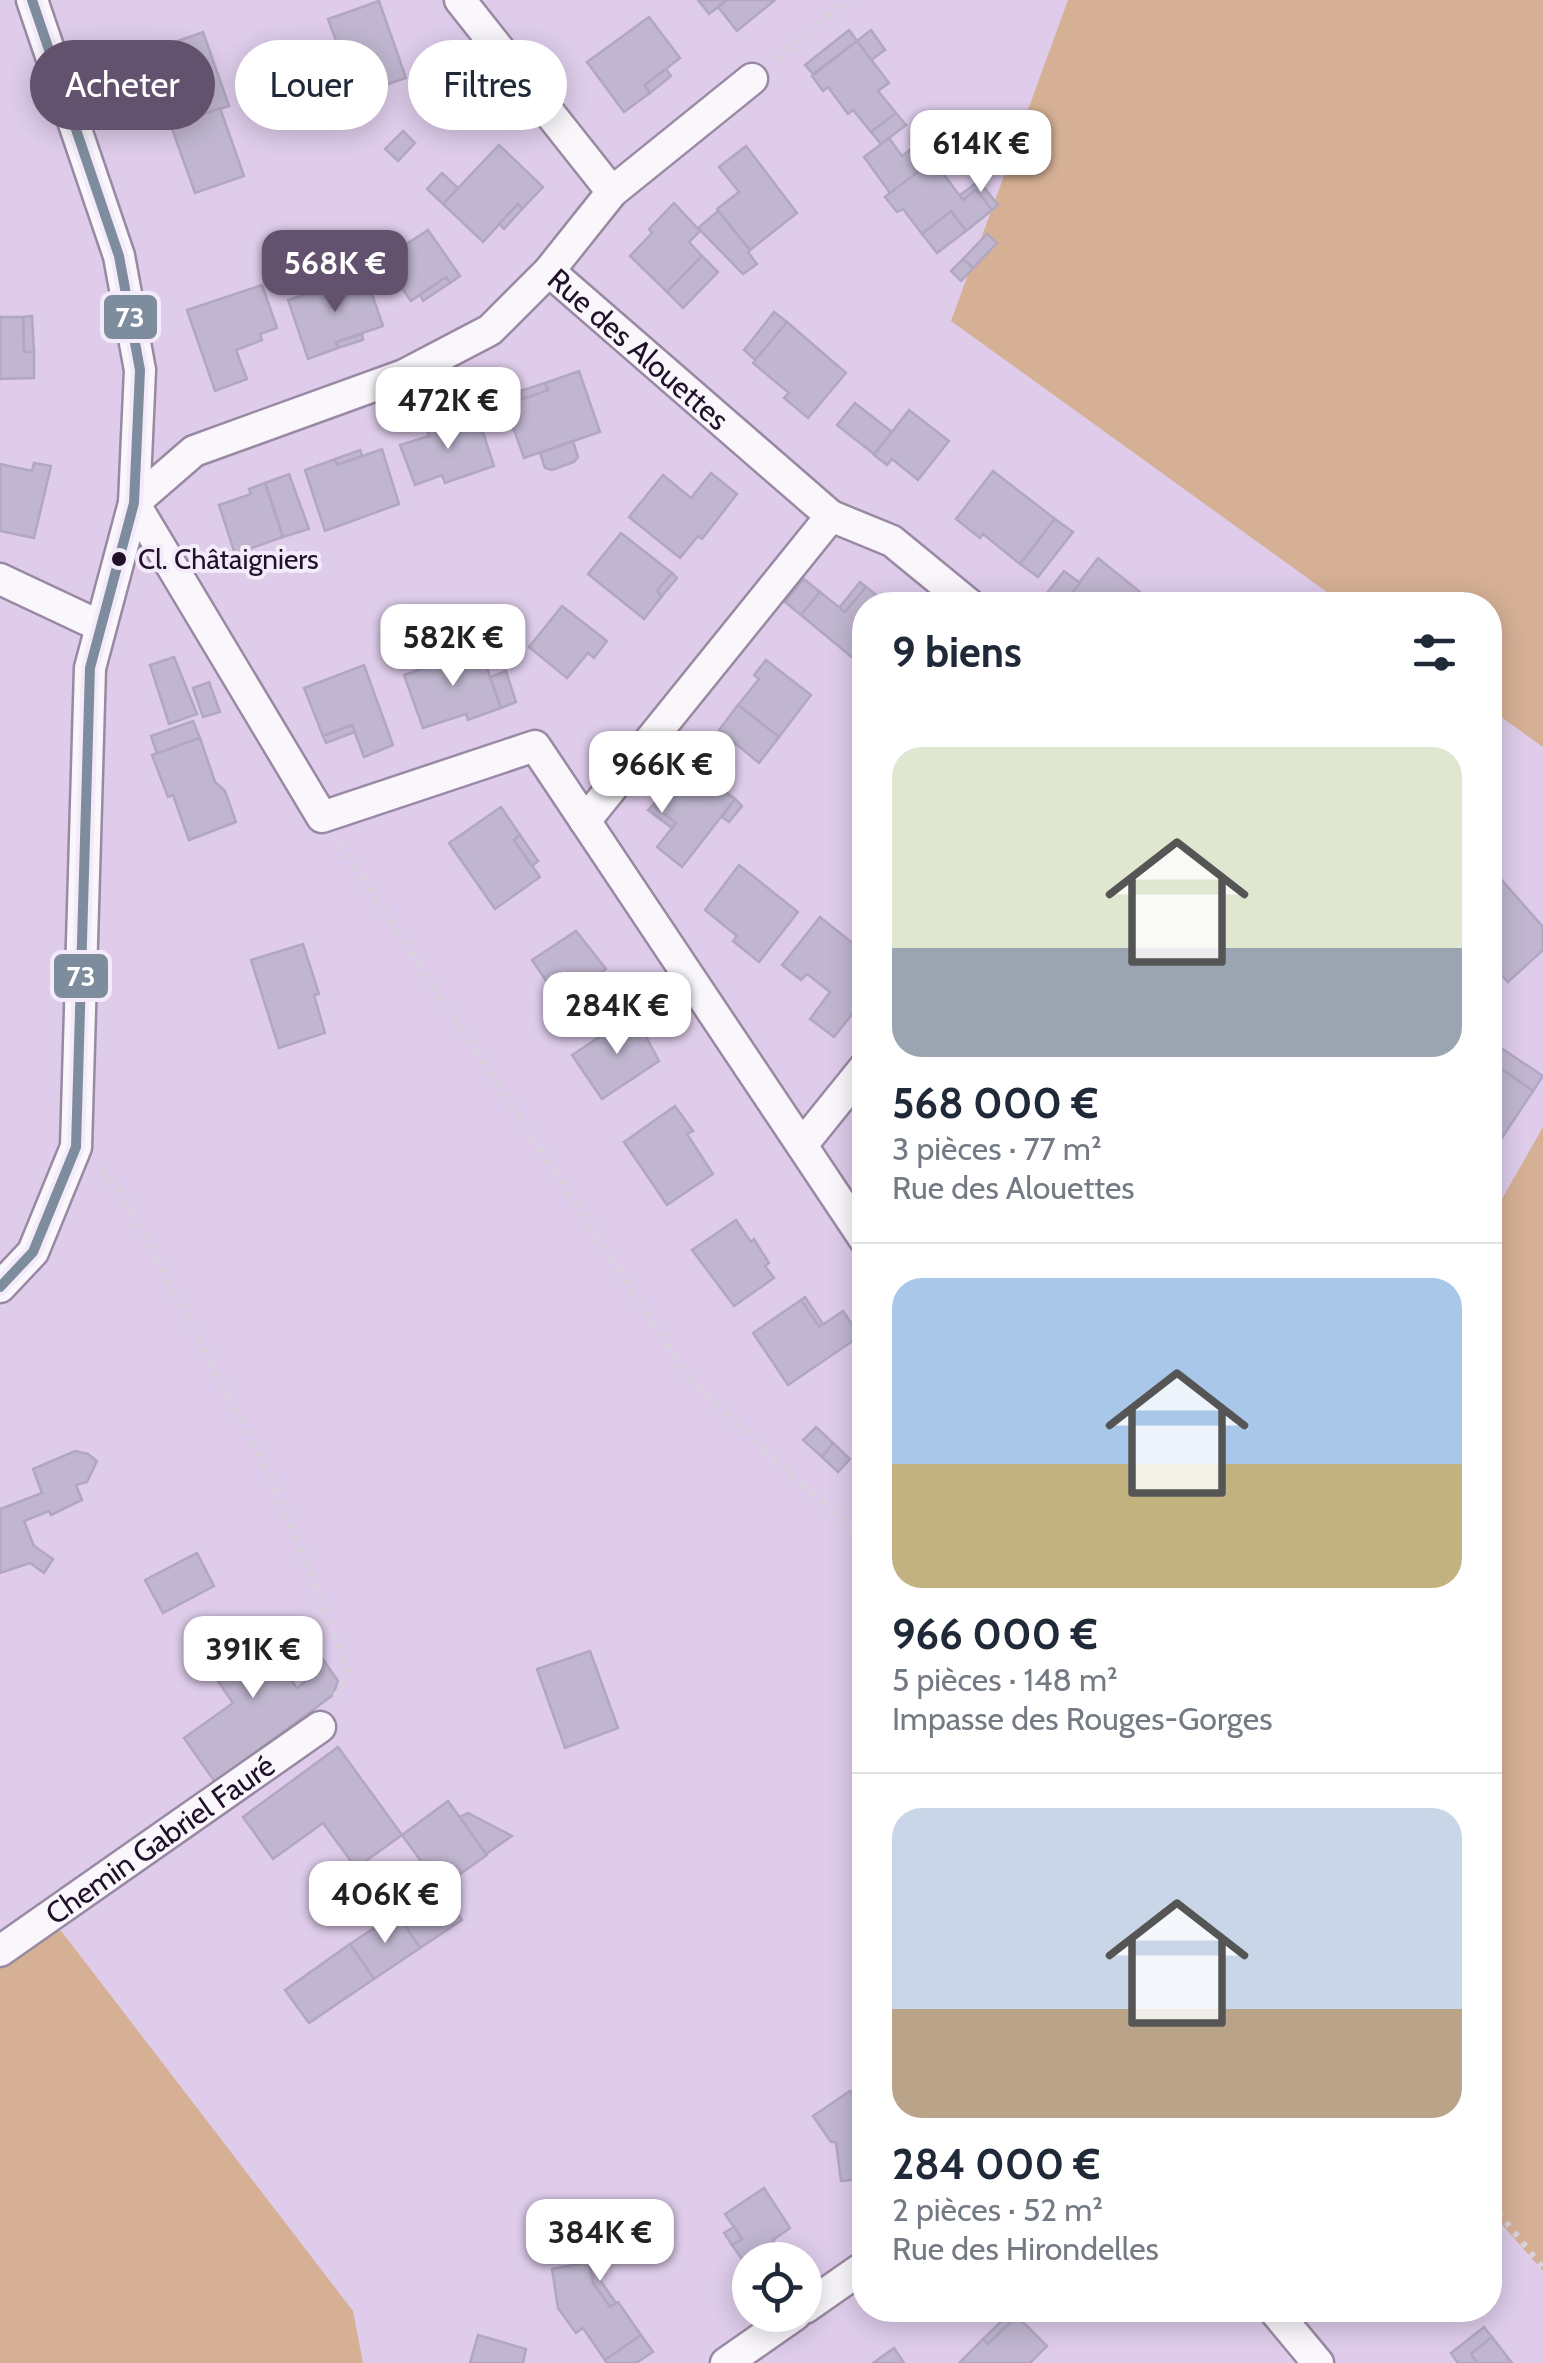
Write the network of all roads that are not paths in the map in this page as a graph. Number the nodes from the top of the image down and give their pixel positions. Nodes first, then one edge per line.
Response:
1 (32, 0) edge
2 (460, 0) edge
3 (752, 79) road end
4 (612, 192) junction
5 (549, 271) junction
6 (134, 503) junction
7 (831, 516) junction
8 (0, 579) edge
9 (954, 592) edge
10 (100, 626) junction
11 (585, 821) junction
12 (852, 1083) edge
13 (802, 1145) junction
14 (852, 1220) edge
15 (0, 1287) edge
16 (320, 1727) road end
17 (0, 1951) edge
18 (852, 2275) edge
19 (822, 2296) edge
20 (1284, 2322) edge
21 (771, 2332) edge
22 (726, 2363) edge
23 (1318, 2363) edge

1 - 6 street
2 - 4 street
3 - 4 street
4 - 5 street
5 - 6 street, Rue des Alouettes
5 - 7 street, Rue des Alouettes
6 - 10 street
6 - 11 street
7 - 9 street, Rue des Alouettes
7 - 11 street
8 - 10 street
10 - 15 street
11 - 13 street
12 - 13 street
13 - 14 street
16 - 17 street, Chemin Gabriel Fauré
18 - 19 street
20 - 23 street
21 - 22 street

